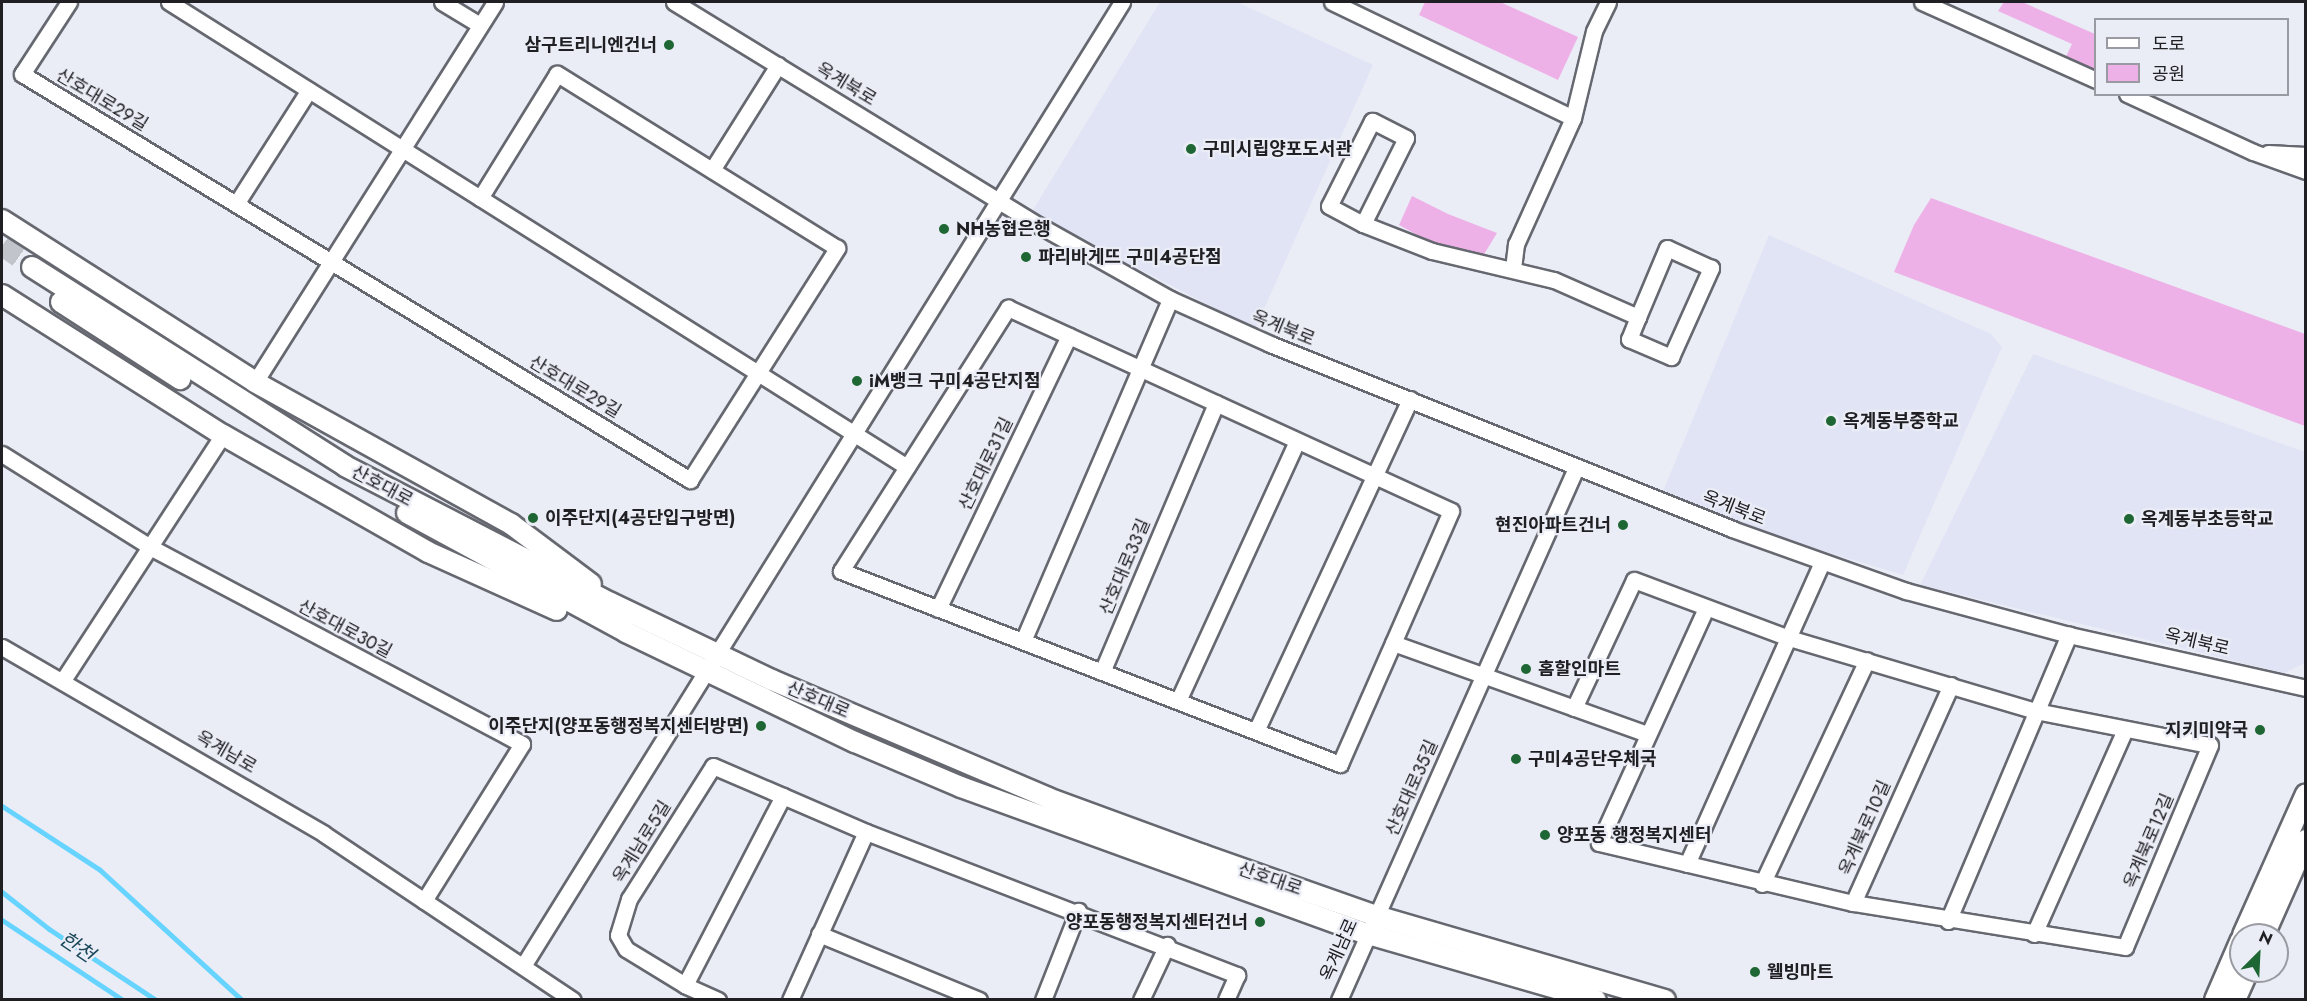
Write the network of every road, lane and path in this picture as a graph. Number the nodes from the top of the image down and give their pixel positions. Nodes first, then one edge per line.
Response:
1 (69, 2) edge
2 (169, 2) edge
3 (442, 2) edge
4 (495, 2) edge
5 (674, 2) edge
6 (1122, 2) edge
7 (1332, 2) edge
8 (1608, 2) edge
9 (1930, 4) edge
10 (480, 25) junction
11 (778, 65) junction
12 (2094, 79) edge
13 (309, 90) junction
14 (2131, 96) edge
15 (1573, 118) junction
16 (402, 149) junction
17 (2253, 152) junction
18 (2306, 155) edge
19 (2306, 162) edge
20 (712, 170) junction
21 (2306, 171) edge
22 (480, 198) junction
23 (998, 199) junction
24 (236, 204) junction
25 (2, 220) edge
26 (1363, 224) junction
27 (331, 261) junction
28 (1513, 267) junction
29 (2, 295) edge
30 (1170, 299) junction
31 (1638, 317) junction
32 (1069, 336) junction
33 (1142, 370) junction
34 (758, 373) junction
35 (255, 382) junction
36 (1410, 399) junction
37 (1216, 403) junction
38 (853, 433) junction
39 (223, 435) junction
40 (1297, 441) junction
41 (2, 454) edge
42 (907, 467) junction
43 (1576, 468) junction
44 (1374, 476) junction
45 (150, 547) junction
46 (1822, 562) junction
47 (611, 603) junction
48 (1706, 608) junction
49 (938, 609) junction
50 (2069, 635) junction
51 (1789, 638) junction
52 (1023, 641) junction
53 (1393, 643) junction
54 (2, 647) edge
55 (1867, 660) junction
56 (711, 662) junction
57 (1102, 672) junction
58 (1483, 675) junction
59 (63, 680) junction
60 (1951, 685) junction
61 (2306, 688) edge
62 (1178, 701) junction
63 (1574, 708) junction
64 (2036, 711) junction
65 (2125, 730) junction
66 (1256, 731) junction
67 (1647, 734) junction
68 (2306, 794) edge
69 (783, 796) junction
70 (866, 832) junction
71 (2306, 840) edge
72 (1687, 864) junction
73 (1762, 884) junction
74 (424, 901) junction
75 (1853, 903) junction
76 (1078, 911) junction
77 (1948, 921) junction
78 (2248, 923) edge
79 (2269, 923) edge
80 (1372, 925) junction
81 (819, 934) junction
82 (2034, 934) junction
83 (1167, 945) junction
84 (523, 966) junction
85 (2229, 967) edge
86 (2244, 983) edge
87 (2247, 983) edge
88 (686, 985) junction
89 (573, 999) edge
90 (718, 999) edge
91 (790, 999) edge
92 (979, 999) edge
93 (1043, 999) edge
94 (1141, 999) edge
95 (1226, 999) edge
96 (1339, 999) edge
97 (1596, 999) edge
98 (1665, 999) edge
99 (2215, 999) edge
100 (2235, 999) edge
101 (2243, 999) edge

1 - 24 street, 산호대로29길
2 - 13 street
3 - 10 street
4 - 10 street
5 - 11 street, 옥계북로
6 - 23 street
7 - 15 street
8 - 15 street
9 - 12 street
10 - 16 street
11 - 20 street
11 - 23 street, 옥계북로
13 - 16 street
13 - 24 street
14 - 17 street
15 - 28 street
16 - 22 street
16 - 27 street
17 - 18 street
17 - 19 street
17 - 21 street
20 - 22 street, 산호대로29길
20 - 34 street, 산호대로29길
22 - 34 street
23 - 30 street, 옥계북로
23 - 38 street
24 - 27 street, 산호대로29길
25 - 35 street
26 - 26 street
26 - 28 street
27 - 34 street, 산호대로29길
27 - 35 street
28 - 31 street
29 - 39 street
30 - 33 street
30 - 36 street, 옥계북로
31 - 31 street
32 - 33 street
32 - 42 street
32 - 49 street, 산호대로31길
33 - 37 street
33 - 52 street
34 - 38 street
35 - 47 street
36 - 43 street, 옥계북로
36 - 44 street
37 - 40 street
37 - 57 street, 산호대로33길
38 - 42 street
38 - 56 street
39 - 45 street
39 - 56 street
40 - 44 street
40 - 62 street
41 - 45 street, 산호대로30길
42 - 49 street
43 - 46 street, 옥계북로
43 - 58 street, 산호대로35길
44 - 53 street
44 - 66 street
45 - 59 street
45 - 74 street, 산호대로30길
46 - 50 street, 옥계북로
46 - 51 street
47 - 56 street, 산호대로
47 - 56 street, 산호대로
48 - 51 street
48 - 63 street
48 - 67 street
49 - 52 street
50 - 61 street, 옥계북로
50 - 64 street
51 - 55 street
51 - 72 street
52 - 57 street
53 - 58 street
53 - 66 street
54 - 59 street, 옥계남로
55 - 60 street
55 - 73 street
56 - 80 street, 산호대로
56 - 84 street
57 - 62 street
58 - 63 street
58 - 80 street, 산호대로35길
59 - 74 street, 옥계남로
60 - 64 street
60 - 75 street, 옥계북로10길
62 - 66 street
63 - 67 street
64 - 65 street, 옥계북로12길
64 - 77 street
65 - 82 street
65 - 82 street, 옥계북로12길
67 - 72 street
68 - 78 street
69 - 70 street, 옥계남로5길
69 - 88 street
69 - 88 street, 옥계남로5길
70 - 76 street, 옥계남로5길
70 - 81 street
71 - 79 street
72 - 73 street, 옥계북로10길
73 - 75 street, 옥계북로10길
74 - 84 street, 옥계남로
75 - 77 street, 옥계북로12길
76 - 83 street, 옥계남로5길
76 - 93 street
77 - 82 street, 옥계북로12길
80 - 96 street, 옥계남로
80 - 97 street, 산호대로
80 - 98 street, 산호대로
81 - 91 street
81 - 92 street
83 - 94 street
83 - 95 street, 옥계남로5길
84 - 89 street, 옥계남로
85 - 99 street
86 - 100 street
87 - 101 street
88 - 90 street, 옥계남로5길

